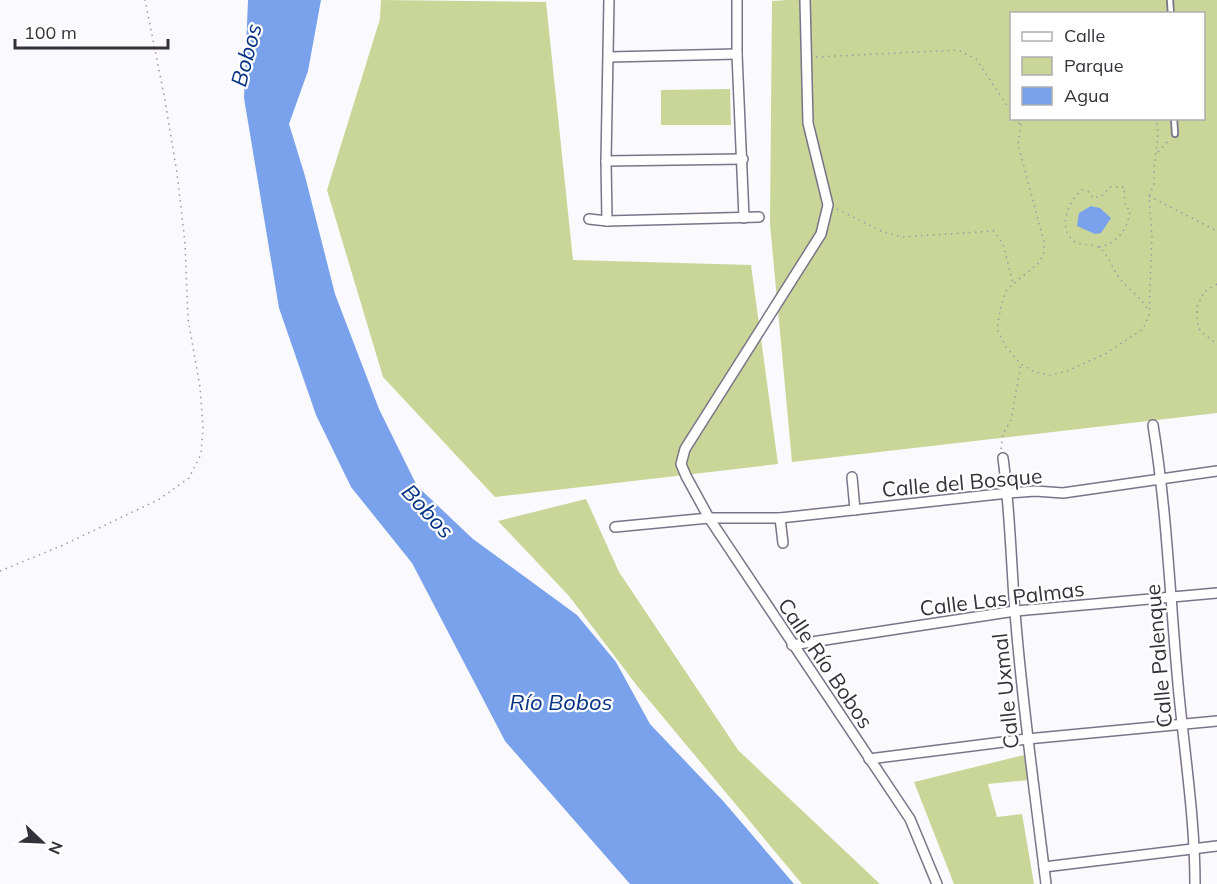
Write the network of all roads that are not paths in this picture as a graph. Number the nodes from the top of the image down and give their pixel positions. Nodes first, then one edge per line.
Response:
1 (609, 0) edge
2 (737, 0) edge
3 (805, 0) edge
4 (737, 54) junction
5 (609, 57) junction
6 (1174, 120) edge
7 (1175, 134) road end
8 (743, 159) junction
9 (606, 161) junction
10 (759, 217) dead end
11 (744, 218) junction
12 (589, 219) dead end
13 (607, 221) junction
14 (1153, 425) dead end
15 (1003, 458) road end
16 (1217, 471) edge
17 (852, 477) dead end
18 (1161, 478) junction
19 (1008, 494) junction
20 (855, 510) junction
21 (709, 518) junction
22 (780, 518) junction
23 (615, 527) dead end
24 (783, 543) dead end
25 (1217, 593) edge
26 (1170, 598) junction
27 (1015, 612) junction
28 (792, 645) junction
29 (1217, 721) edge
30 (1182, 724) junction
31 (1027, 739) junction
32 (869, 759) junction
33 (1217, 846) edge
34 (1195, 848) junction
35 (1044, 867) junction
36 (937, 884) edge
37 (1046, 884) edge
38 (1195, 884) edge

1 - 5 street
2 - 4 street
3 - 21 street, Calle Río Bobos
4 - 5 street
4 - 8 street
5 - 9 street
6 - 7 lane
8 - 9 street
8 - 11 street
9 - 13 street
10 - 11 street
11 - 13 street
12 - 13 street
14 - 18 street, Calle Palenque
15 - 19 street, Calle Uxmal
16 - 18 street, Calle del Bosque
17 - 20 street
18 - 19 street, Calle del Bosque
18 - 26 street, Calle Palenque
19 - 20 street, Calle del Bosque
19 - 27 street, Calle Uxmal
20 - 22 street, Calle del Bosque
21 - 22 street, Calle del Bosque
21 - 23 street, Calle del Bosque
21 - 28 street, Calle Río Bobos
22 - 24 street
25 - 26 street, Calle Las Palmas
26 - 27 street, Calle Las Palmas
26 - 30 street, Calle Palenque
27 - 28 street, Calle Las Palmas
27 - 31 street, Calle Uxmal
28 - 32 street, Calle Río Bobos
29 - 30 street
30 - 31 street
30 - 34 street, Calle Palenque
31 - 32 street
31 - 35 street, Calle Uxmal
32 - 36 street, Calle Río Bobos
33 - 34 street
34 - 35 street
34 - 38 street, Calle Palenque
35 - 37 street, Calle Uxmal

